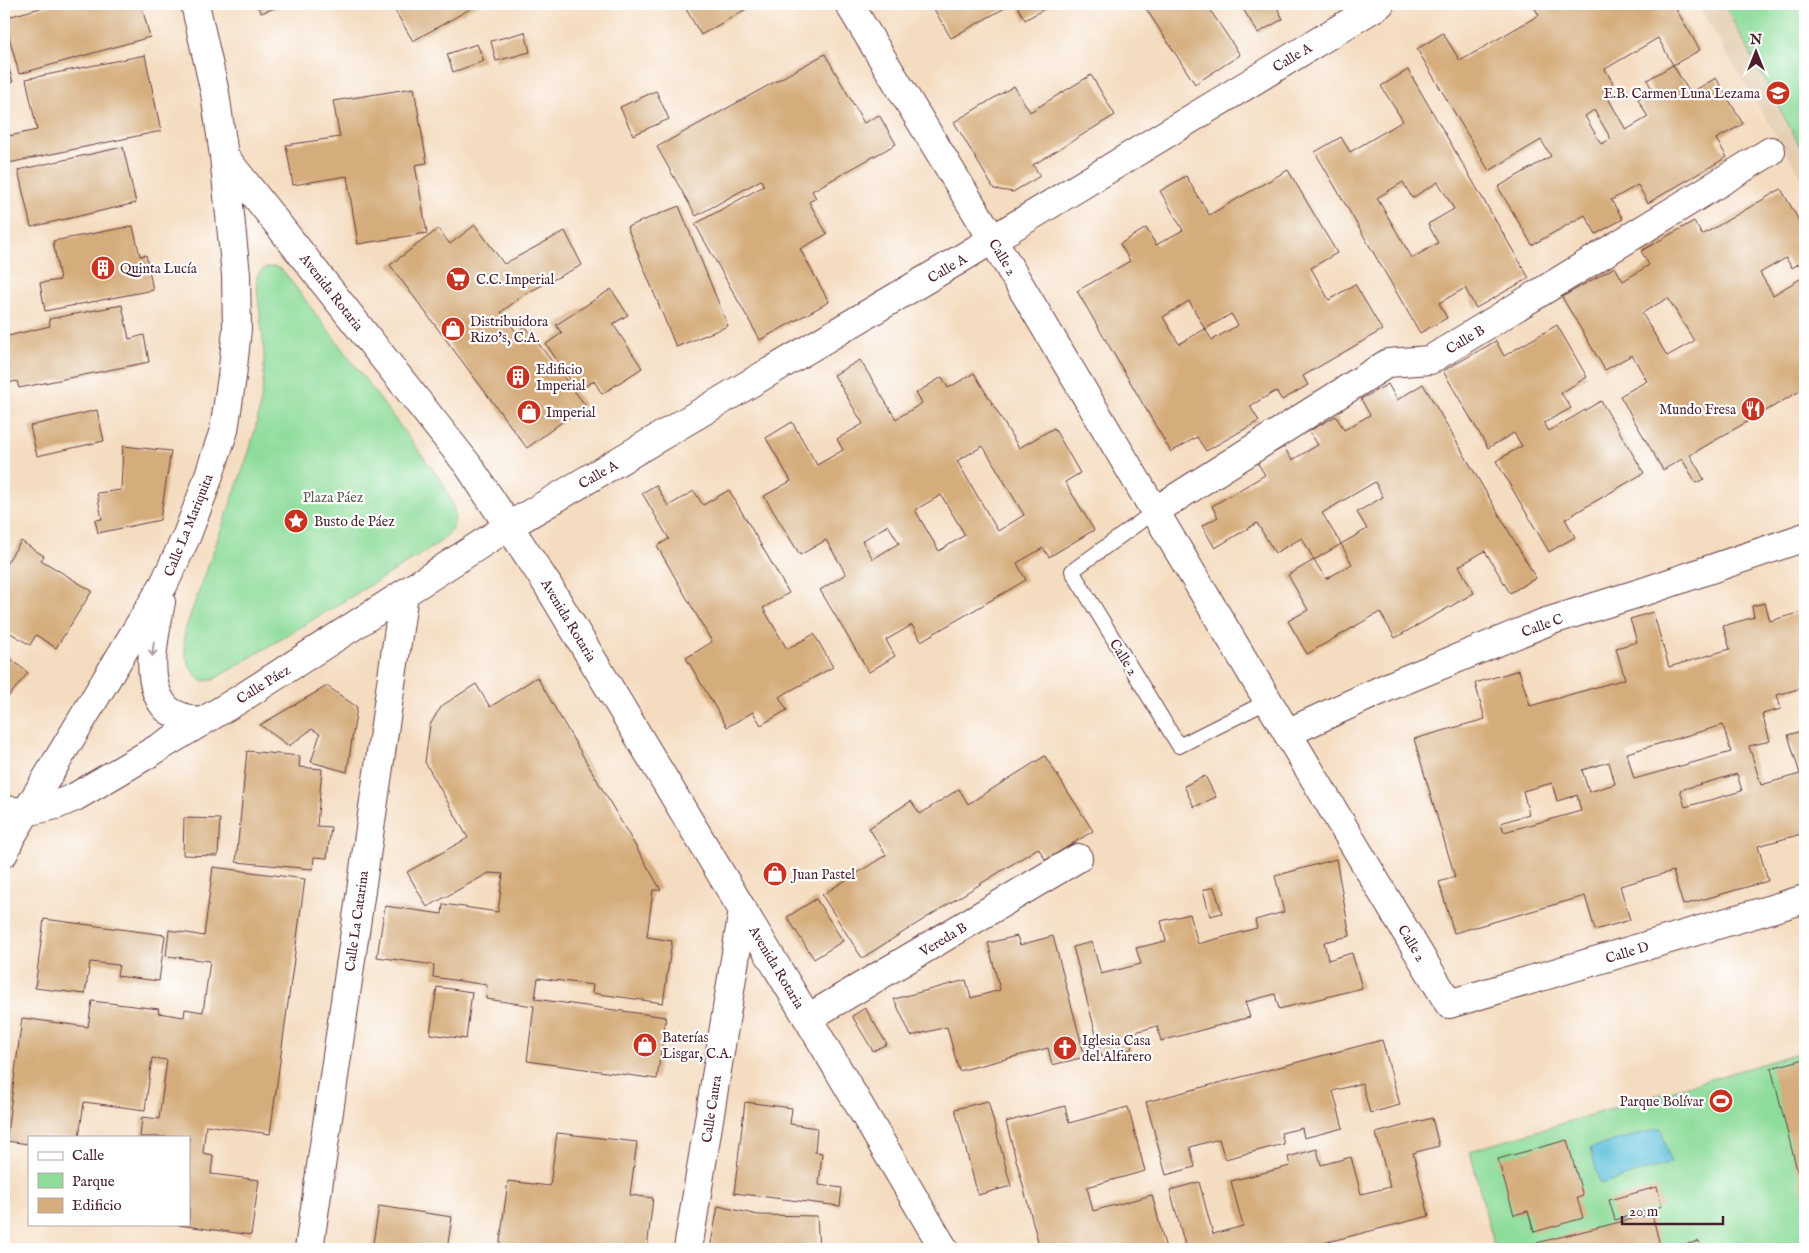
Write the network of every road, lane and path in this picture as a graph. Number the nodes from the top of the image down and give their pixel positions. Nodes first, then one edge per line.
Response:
1 (195, 4) edge
2 (849, 4) edge
3 (1380, 4) edge
4 (1771, 151) dead end
5 (224, 156) junction
6 (993, 240) junction
7 (1155, 511) junction
8 (509, 526) junction
9 (1805, 537) edge
10 (164, 584) junction
11 (404, 594) junction
12 (1268, 701) junction
13 (199, 723) junction
14 (1287, 733) junction
15 (15, 811) edge
16 (4, 853) edge
17 (1078, 858) dead end
18 (1805, 899) edge
19 (743, 910) junction
20 (1449, 1004) joint
21 (808, 1018) junction
22 (309, 1249) edge
23 (688, 1249) edge
24 (944, 1249) edge

1 - 5 street
2 - 6 street, Calle 2
3 - 6 street, Calle A
4 - 7 street, Calle B
5 - 8 street, Avenida Rotaria
5 - 10 street, Calle La Mariquita
6 - 7 street, Calle 2
6 - 8 street, Calle A
7 - 12 street, Calle 2
7 - 12 lane, Calle 2
8 - 11 street, Calle Páez
8 - 19 street, Avenida Rotaria
9 - 14 street, Calle C
10 -> 13 street
10 - 15 street, Calle La Mariquita
11 - 13 street, Calle Páez
11 - 22 street, Calle La Catarina
12 - 14 street, Calle 2
13 - 15 street, Calle Páez
14 - 20 street, Calle 2
15 - 16 street, Calle La Mariquita
17 - 21 street, Vereda B
18 - 20 street, Calle D
19 - 21 street, Avenida Rotaria
19 - 23 street, Calle Caura
21 - 24 street, Avenida Rotaria

